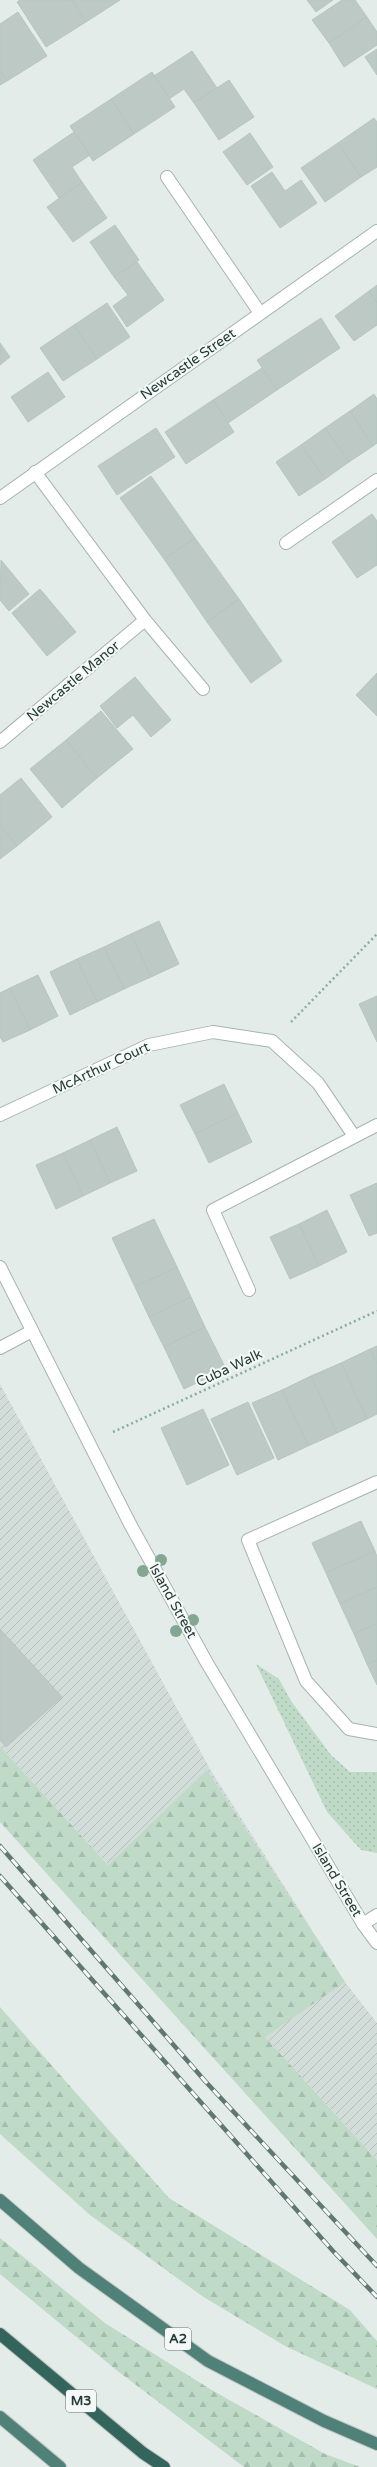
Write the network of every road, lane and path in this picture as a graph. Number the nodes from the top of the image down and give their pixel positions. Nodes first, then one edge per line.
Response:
1 (167, 177) dead end
2 (377, 231) edge
3 (260, 313) junction
4 (35, 472) junction
5 (377, 480) edge
6 (0, 498) edge
7 (286, 543) dead end
8 (145, 620) junction
9 (203, 689) dead end
10 (0, 742) edge
11 (377, 934) edge
12 (272, 1041) junction
13 (0, 1116) edge
14 (377, 1125) edge
15 (354, 1136) junction
16 (0, 1268) edge
17 (249, 1290) dead end
18 (377, 1311) edge
19 (32, 1331) junction
20 (0, 1348) edge
21 (89, 1443) junction
22 (377, 1482) edge
23 (377, 1734) edge
24 (377, 1916) edge
25 (363, 1924) junction
26 (377, 1943) edge
27 (0, 2200) edge
28 (0, 2334) edge
29 (0, 2417) edge
30 (377, 2444) edge
31 (60, 2467) edge
32 (164, 2467) edge

1 - 3 street
2 - 3 street, Newcastle Street
3 - 4 street, Newcastle Street
4 - 6 street, Newcastle Street
4 - 8 street
5 - 7 street
8 - 9 street
8 - 10 street, Newcastle Manor
11 - 12 path
12 - 13 street, McArthur Court
12 - 15 street
14 - 15 street
15 - 17 street
16 - 19 street, Island Street
18 - 21 path, Cuba Walk
19 - 20 street
19 - 21 street, Island Street
21 - 25 street, Island Street
22 - 23 street
24 - 25 street
25 - 26 street, Island Street
27 - 30 highway, A2
28 - 32 highway, M3
29 - 31 highway

